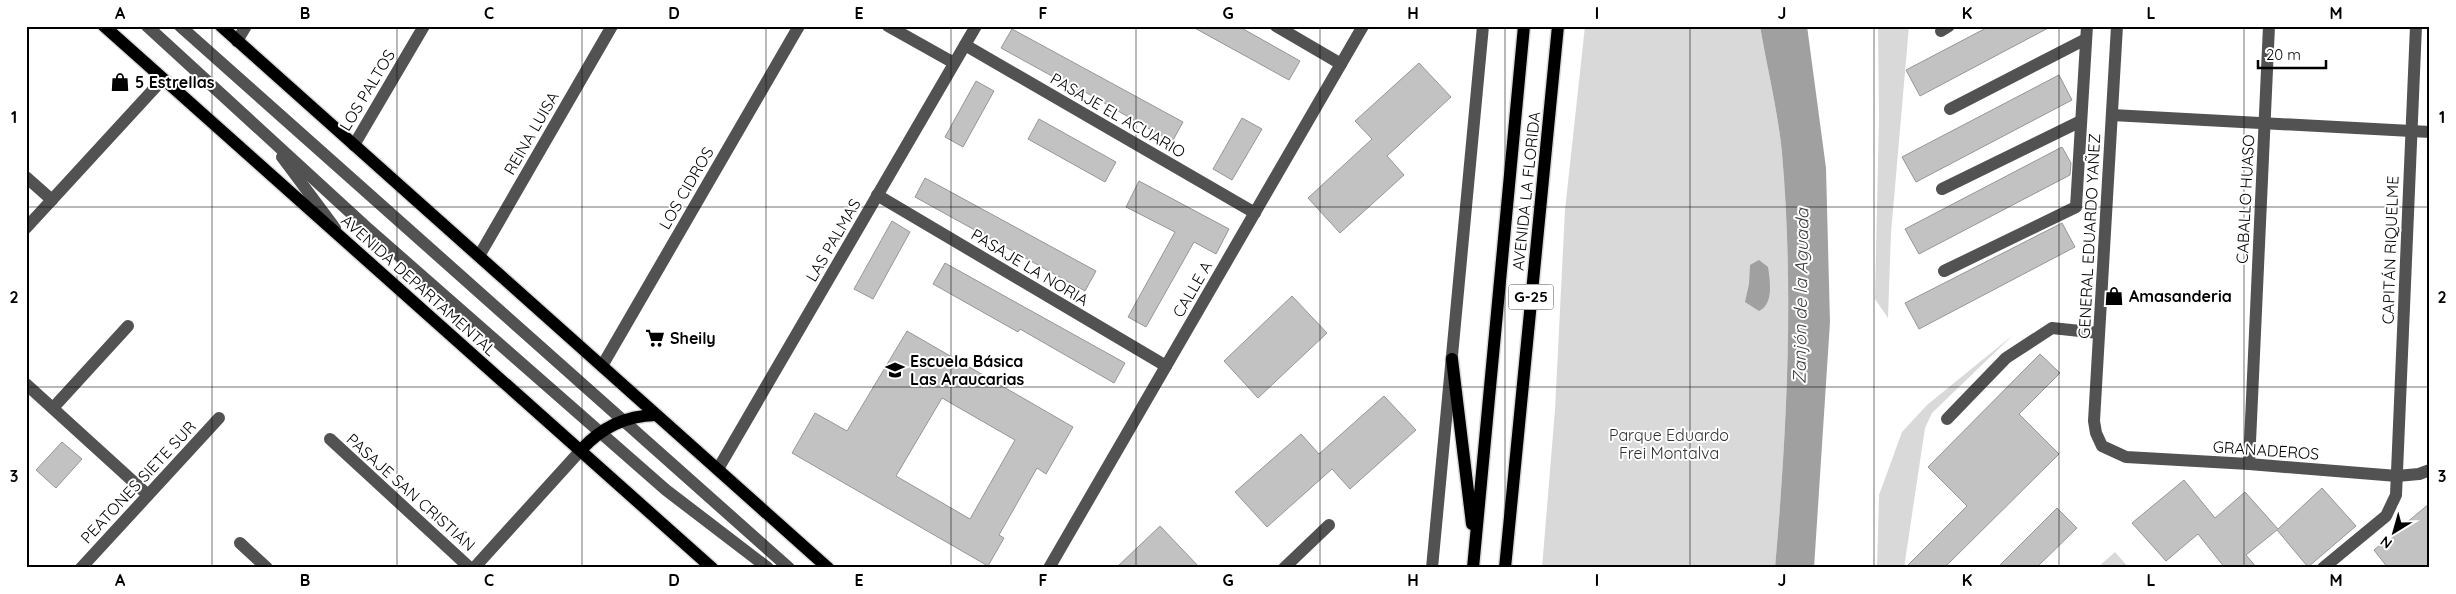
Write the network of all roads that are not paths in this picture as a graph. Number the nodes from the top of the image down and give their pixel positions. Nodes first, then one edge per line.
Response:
1 (104, 26) edge
2 (147, 26) edge
3 (180, 26) edge
4 (221, 26) edge
5 (246, 26) edge
6 (424, 26) edge
7 (612, 26) edge
8 (799, 26) edge
9 (888, 26) edge
10 (976, 26) edge
11 (1276, 26) edge
12 (1363, 26) edge
13 (1483, 26) edge
14 (1524, 26) edge
15 (1558, 26) edge
16 (2117, 26) edge
17 (2269, 26) edge
18 (2416, 26) edge
19 (2087, 33) edge
20 (238, 41) junction
21 (965, 45) junction
22 (954, 63) junction
23 (1341, 64) junction
24 (163, 79) junction
25 (1950, 109) dead end
26 (2112, 115) junction
27 (2081, 121) junction
28 (2264, 123) junction
29 (2411, 131) junction
30 (2430, 132) edge
31 (264, 133) junction
32 (354, 144) junction
33 (26, 177) edge
34 (1942, 189) dead end
35 (877, 195) junction
36 (52, 200) junction
37 (1255, 213) junction
38 (26, 228) edge
39 (344, 239) junction
40 (479, 256) junction
41 (1944, 271) dead end
42 (128, 326) dead end
43 (2100, 332) junction
44 (1452, 359) junction
45 (602, 366) junction
46 (1166, 366) junction
47 (26, 384) edge
48 (53, 408) junction
49 (656, 415) junction
50 (219, 418) dead end
51 (1947, 419) dead end
52 (622, 420) junction
53 (601, 432) junction
54 (330, 439) dead end
55 (2102, 446) joint
56 (581, 450) junction
57 (2249, 464) junction
58 (718, 469) junction
59 (2430, 470) edge
60 (2397, 476) junction
61 (148, 495) junction
62 (1329, 525) dead end
63 (240, 543) dead end
64 (1475, 549) junction
65 (81, 568) edge
66 (267, 568) edge
67 (470, 568) edge
68 (474, 568) edge
69 (712, 568) edge
70 (768, 568) edge
71 (789, 568) edge
72 (828, 568) edge
73 (1049, 568) edge
74 (1284, 568) edge
75 (1432, 568) edge
76 (1473, 568) edge
77 (1505, 568) edge
78 (2323, 568) edge

1 - 24 main road, AVENIDA DEPARTAMENTAL
2 - 31 street
3 - 52 street
4 - 20 main road
5 - 20 street
6 - 32 street, LOS PALTOS
7 - 40 street, REINA LUISA
8 - 45 street, LOS CIDROS
9 - 22 street
10 - 21 street, LAS PALMAS
11 - 23 street
12 - 23 street, CALLE A
13 - 44 street
14 - 64 main road, AVENIDA LA FLORIDA / G-25
15 - 77 main road, AVENIDA LA FLORIDA / G-25
16 - 26 street, GENERAL EDUARDO YAÑEZ
17 - 28 street, CABALLO HUASO
18 - 29 street, CAPITÁN RIQUELME
19 - 25 street
19 - 27 street
20 - 32 main road
21 - 22 street, LAS PALMAS
21 - 37 street, PASAJE EL ACUARIO
22 - 35 street, LAS PALMAS
23 - 37 street, CALLE A
24 - 36 street
24 - 39 main road, AVENIDA DEPARTAMENTAL
26 - 28 street
26 - 43 street, GENERAL EDUARDO YAÑEZ
27 - 34 street
27 - 41 street
28 - 29 street
28 - 57 street, CABALLO HUASO
29 - 30 street
29 - 60 street, CAPITÁN RIQUELME
31 - 39 street
31 - 53 street
32 - 40 main road
33 - 36 street
35 - 46 street, PASAJE LA NORIA
35 - 58 street, LAS PALMAS
36 - 38 street
37 - 46 street, CALLE A
39 - 56 main road, AVENIDA DEPARTAMENTAL
40 - 45 main road
42 - 48 street
43 - 51 street
43 - 55 street, GENERAL EDUARDO YAÑEZ
44 - 64 main road
44 - 75 street
45 - 49 main road
46 - 73 street, CALLE A
47 - 48 street
48 - 61 street
49 - 52 main road
49 - 58 main road
50 - 61 street, PEATONES SIETE SUR
52 - 53 main road
52 - 71 street
53 - 56 main road
53 - 70 street
54 - 67 street, PASAJE SAN CRISTIÁN
55 - 57 street, GRANADEROS
56 - 68 street
56 - 69 main road, AVENIDA DEPARTAMENTAL
57 - 60 street, GRANADEROS
58 - 72 main road
59 - 60 street, GRANADEROS
60 - 78 street, CAPITÁN RIQUELME
61 - 65 street, PEATONES SIETE SUR
62 - 74 street
63 - 66 street
64 - 76 main road, AVENIDA LA FLORIDA / G-25

